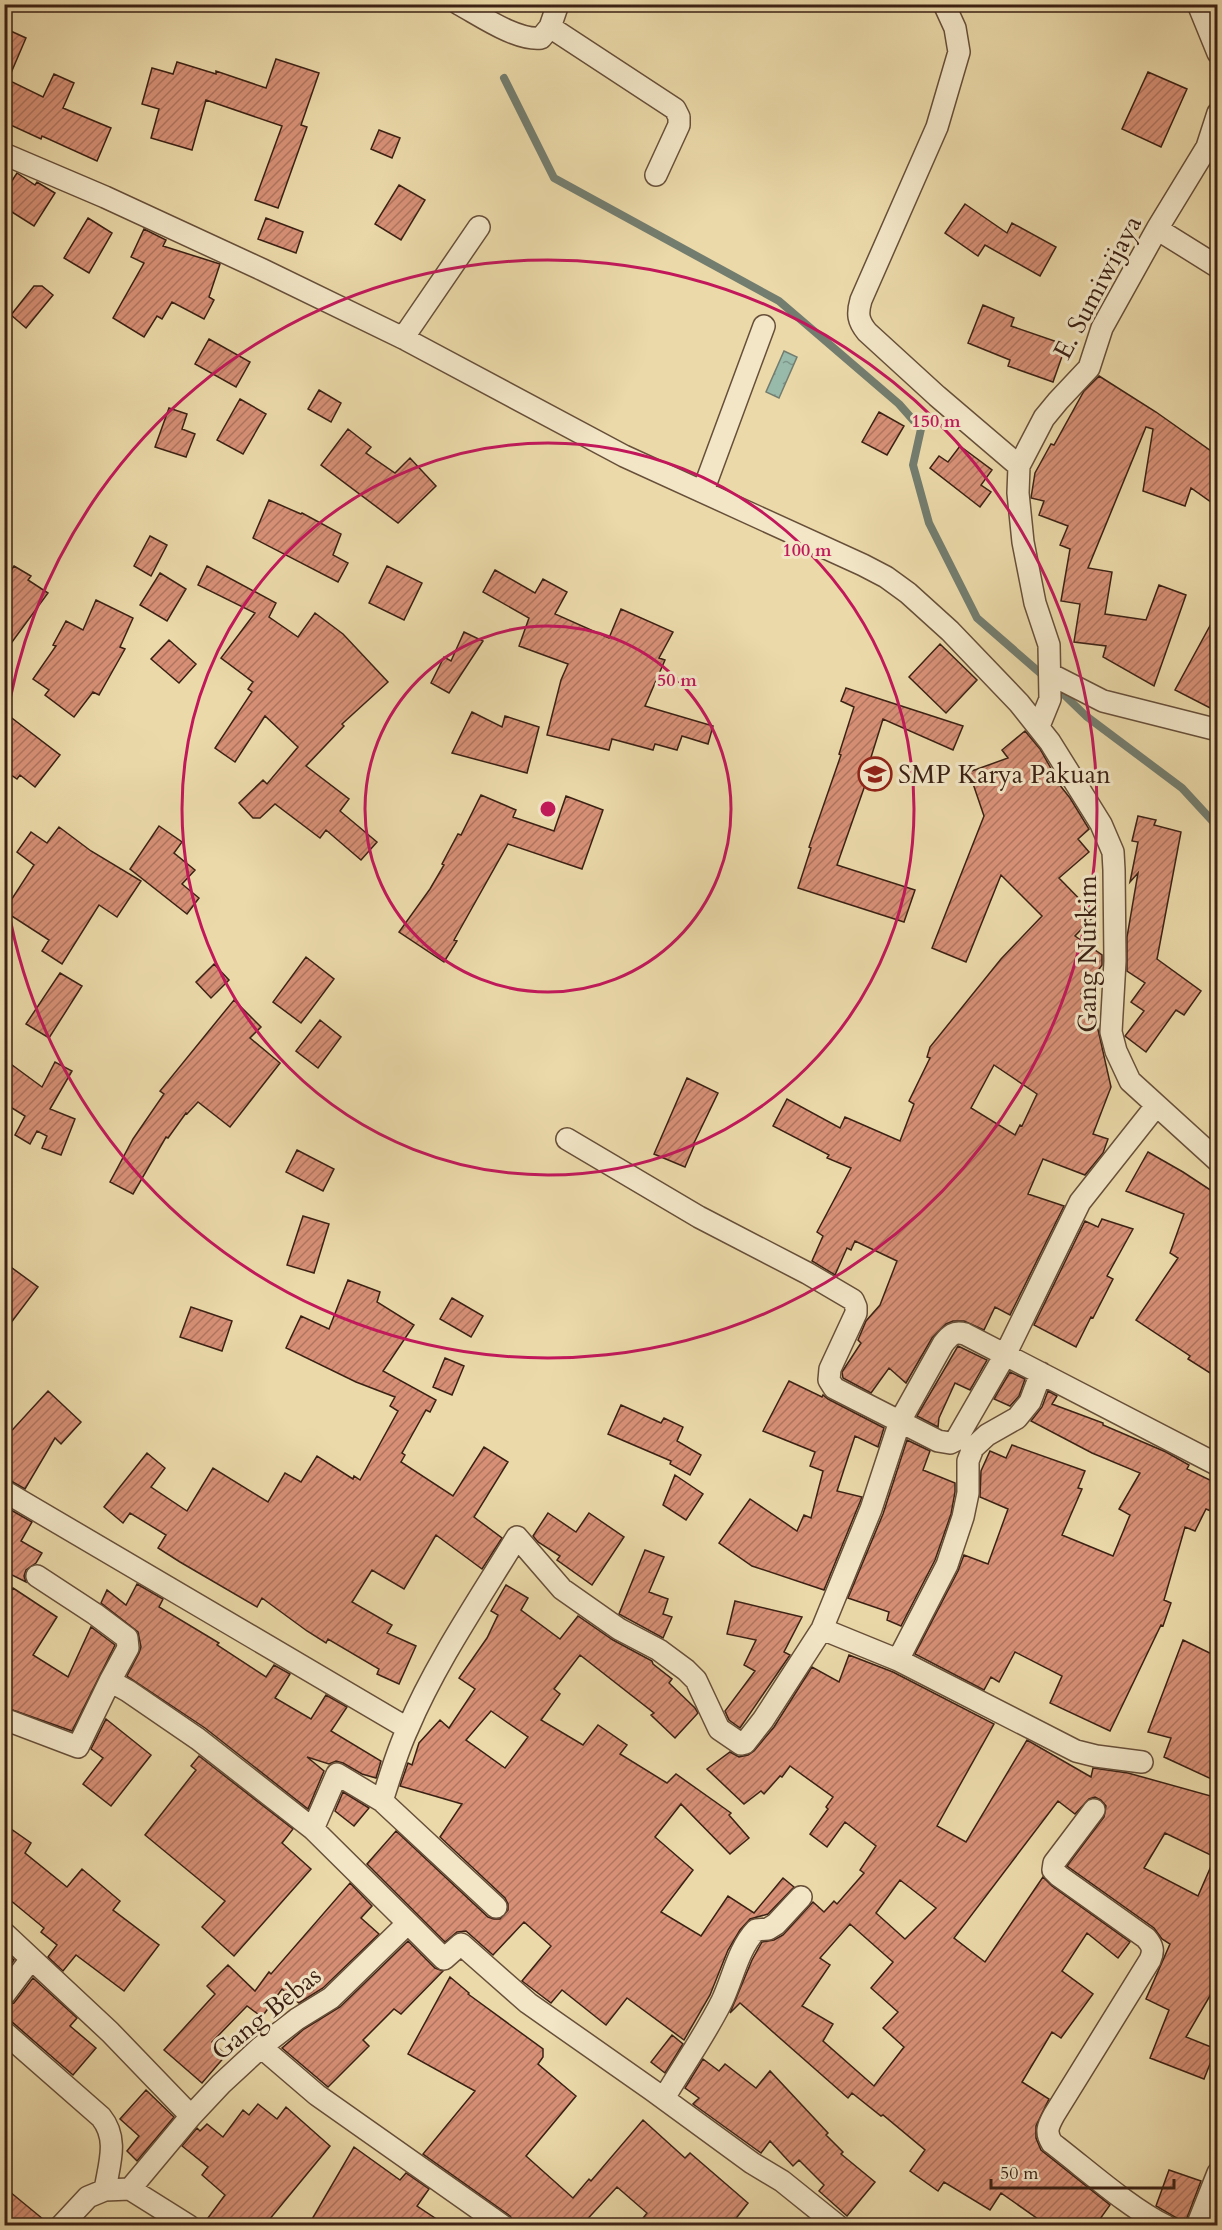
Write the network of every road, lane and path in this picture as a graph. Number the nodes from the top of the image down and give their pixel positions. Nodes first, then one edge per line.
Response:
1 (459, 4) edge
2 (558, 4) edge
3 (944, 4) edge
4 (1198, 4) edge
5 (550, 27) junction
6 (1218, 53) edge
7 (1218, 114) edge
8 (4, 154) edge
9 (656, 175) dead end
10 (479, 227) dead end
11 (1157, 229) junction
12 (1218, 267) edge
13 (764, 326) dead end
14 (403, 338) junction
15 (1019, 466) junction
16 (703, 490) junction
17 (1050, 684) junction
18 (1039, 726) junction
19 (1218, 730) edge
20 (1156, 1106) junction
21 (567, 1139) dead end
22 (1218, 1161) edge
23 (1005, 1355) junction
24 (1041, 1374) junction
25 (900, 1421) junction
26 (1218, 1465) edge
27 (4, 1491) edge
28 (38, 1576) dead end
29 (822, 1629) junction
30 (898, 1660) junction
31 (110, 1682) junction
32 (4, 1719) edge
33 (407, 1728) junction
34 (1142, 1761) dead end
35 (382, 1801) junction
36 (1094, 1810) dead end
37 (313, 1829) junction
38 (801, 1898) dead end
39 (496, 1907) dead end
40 (408, 1923) junction
41 (4, 1933) edge
42 (32, 1959) junction
43 (4, 1995) edge
44 (4, 2032) edge
45 (261, 2047) junction
46 (664, 2098) junction
47 (191, 2116) junction
48 (1218, 2173) edge
49 (130, 2189) junction
50 (105, 2190) junction
51 (61, 2226) edge
52 (189, 2226) edge
53 (503, 2226) edge
54 (838, 2226) edge
55 (1166, 2226) edge
56 (1197, 2226) edge

1 - 5 street
2 - 5 street
3 - 15 street
4 - 6 street
5 - 9 street
7 - 11 street, E. Sumiwijaya
8 - 14 street, Gang Nurkim
10 - 14 street
11 - 12 street
11 - 15 street, E. Sumiwijaya
13 - 16 street
14 - 16 street, Gang Nurkim
15 - 17 street, E. Sumiwijaya
16 - 18 street, Gang Nurkim
17 - 18 street, E. Sumiwijaya
17 - 19 street
18 - 20 street, Gang Nurkim
20 - 22 street, Gang Nurkim
20 - 23 street
21 - 25 street
23 - 24 street
23 - 25 street
23 - 25 street
24 - 26 street
24 - 30 street
25 - 29 street
27 - 33 street
28 - 31 street
29 - 30 street
29 - 33 street
30 - 34 street
31 - 32 street
31 - 37 street
33 - 35 street
35 - 37 street
35 - 39 street
36 - 55 street
37 - 40 street
38 - 46 street
40 - 45 street, Gang Bebas
40 - 46 street
41 - 42 street
42 - 43 street
42 - 47 street
44 - 50 street
45 - 47 street, Gang Bebas
45 - 53 street
46 - 54 street
47 - 49 street, Gang Bebas
48 - 56 street
49 - 50 street
49 - 52 street
50 - 51 street

